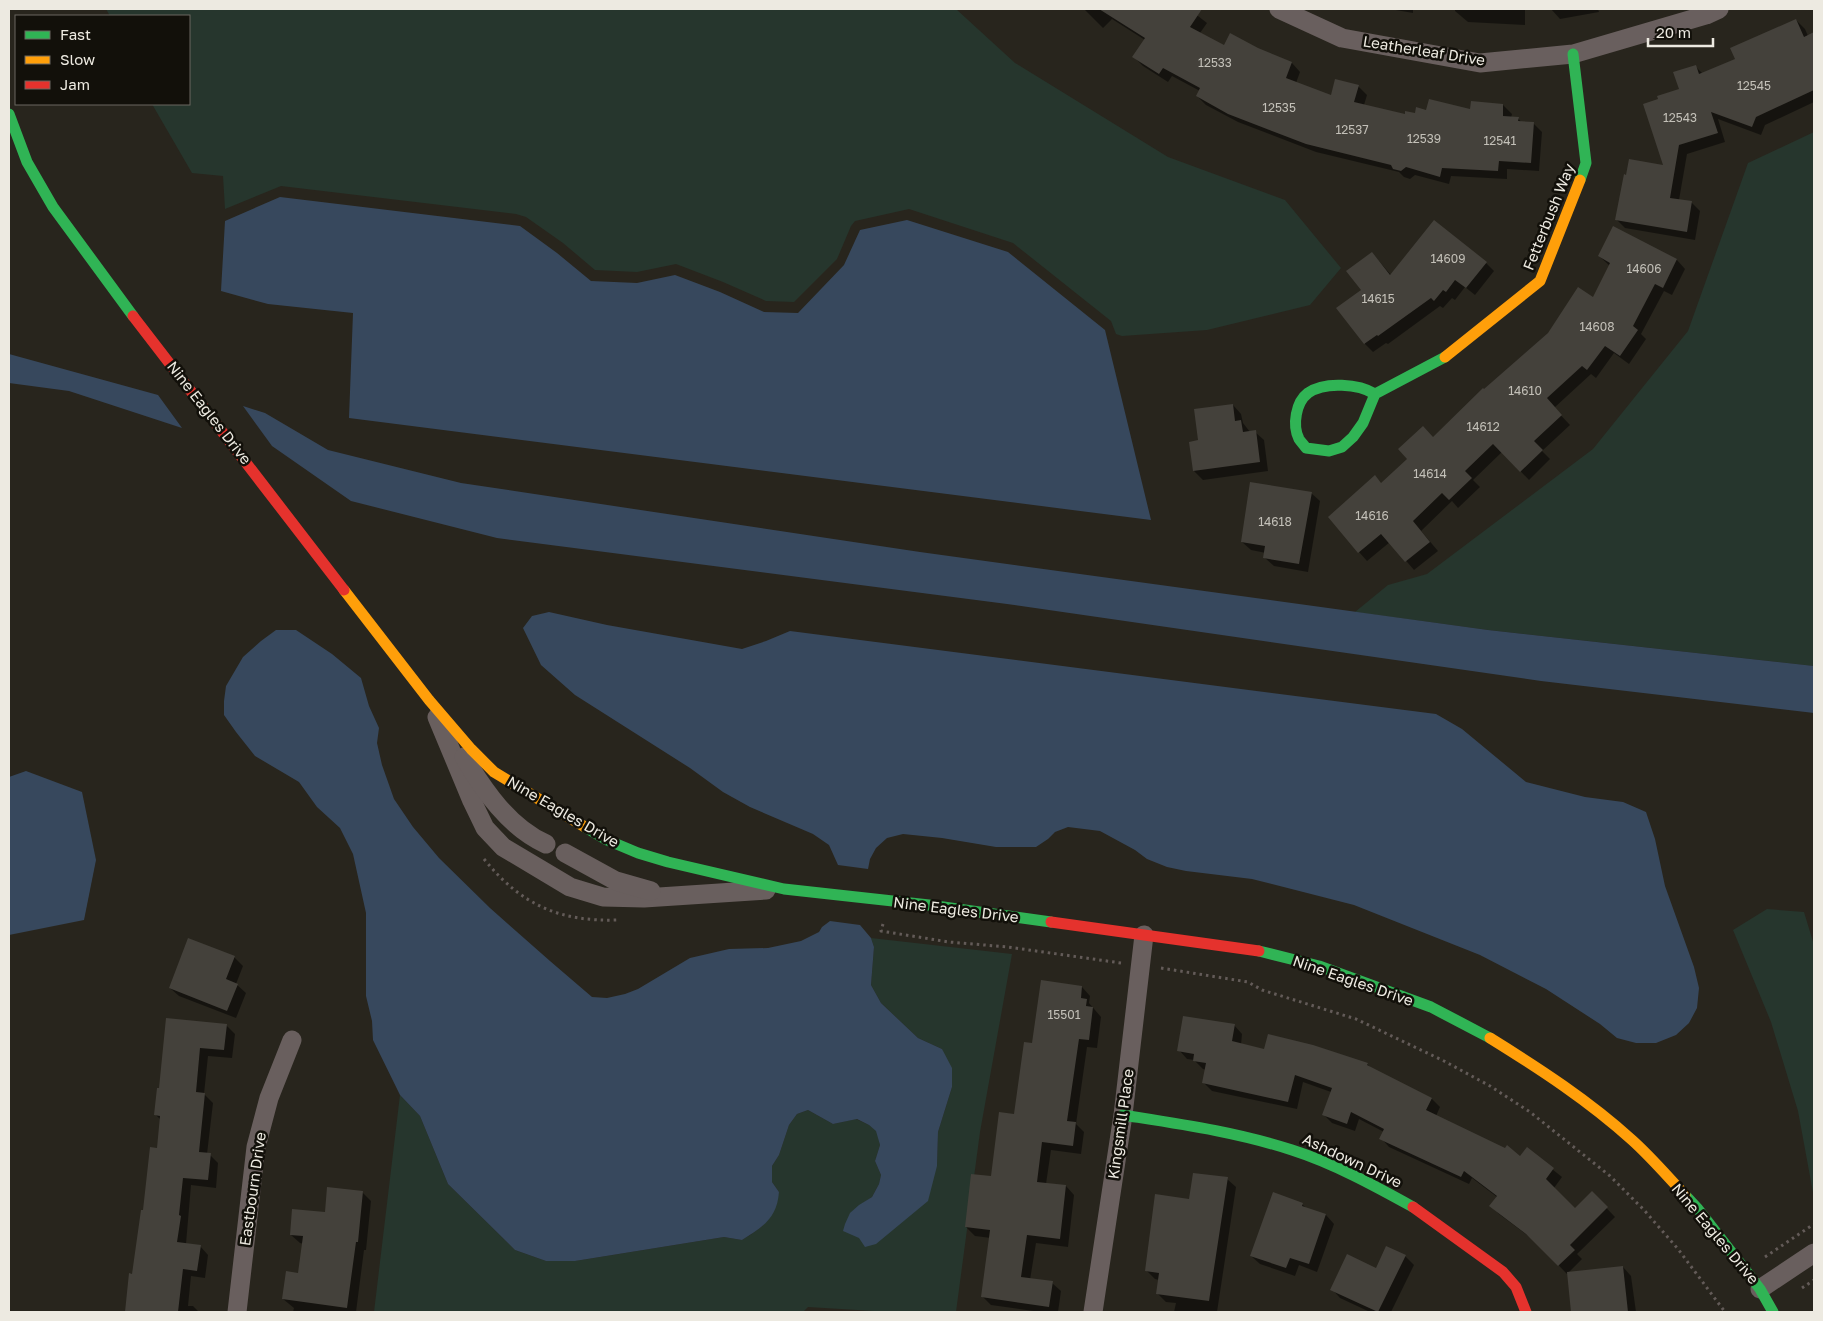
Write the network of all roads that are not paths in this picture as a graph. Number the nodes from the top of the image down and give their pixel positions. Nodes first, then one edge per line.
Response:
1 (1279, 9) edge
2 (1719, 9) edge
3 (1573, 54) junction
4 (9, 114) edge
5 (1375, 394) junction
6 (430, 700) junction
7 (546, 844) dead end
8 (565, 853) dead end
9 (784, 889) junction
10 (669, 896) junction
11 (1144, 936) junction
12 (292, 1040) dead end
13 (1123, 1115) junction
14 (1814, 1253) edge
15 (1760, 1289) junction
16 (237, 1312) edge
17 (1093, 1312) edge
18 (1526, 1312) edge
19 (1773, 1312) edge

1 - 3 street, Leatherleaf Drive
2 - 3 street, Leatherleaf Drive
3 - 5 street, Fetterbush Way
4 - 6 street, Nine Eagles Drive
5 - 5 street
6 - 7 street, Nine Eagles Drive
6 - 9 street, Nine Eagles Drive
6 - 10 street, Nine Eagles Drive
8 - 10 street, Nine Eagles Drive
9 - 10 street, Nine Eagles Drive
9 - 11 street, Nine Eagles Drive
11 - 13 street, Kingsmill Place
11 - 15 street, Nine Eagles Drive
12 - 16 street, Eastbourn Drive
13 - 17 street, Kingsmill Place
13 - 18 street, Ashdown Drive
14 - 15 street
15 - 19 street, Nine Eagles Drive

